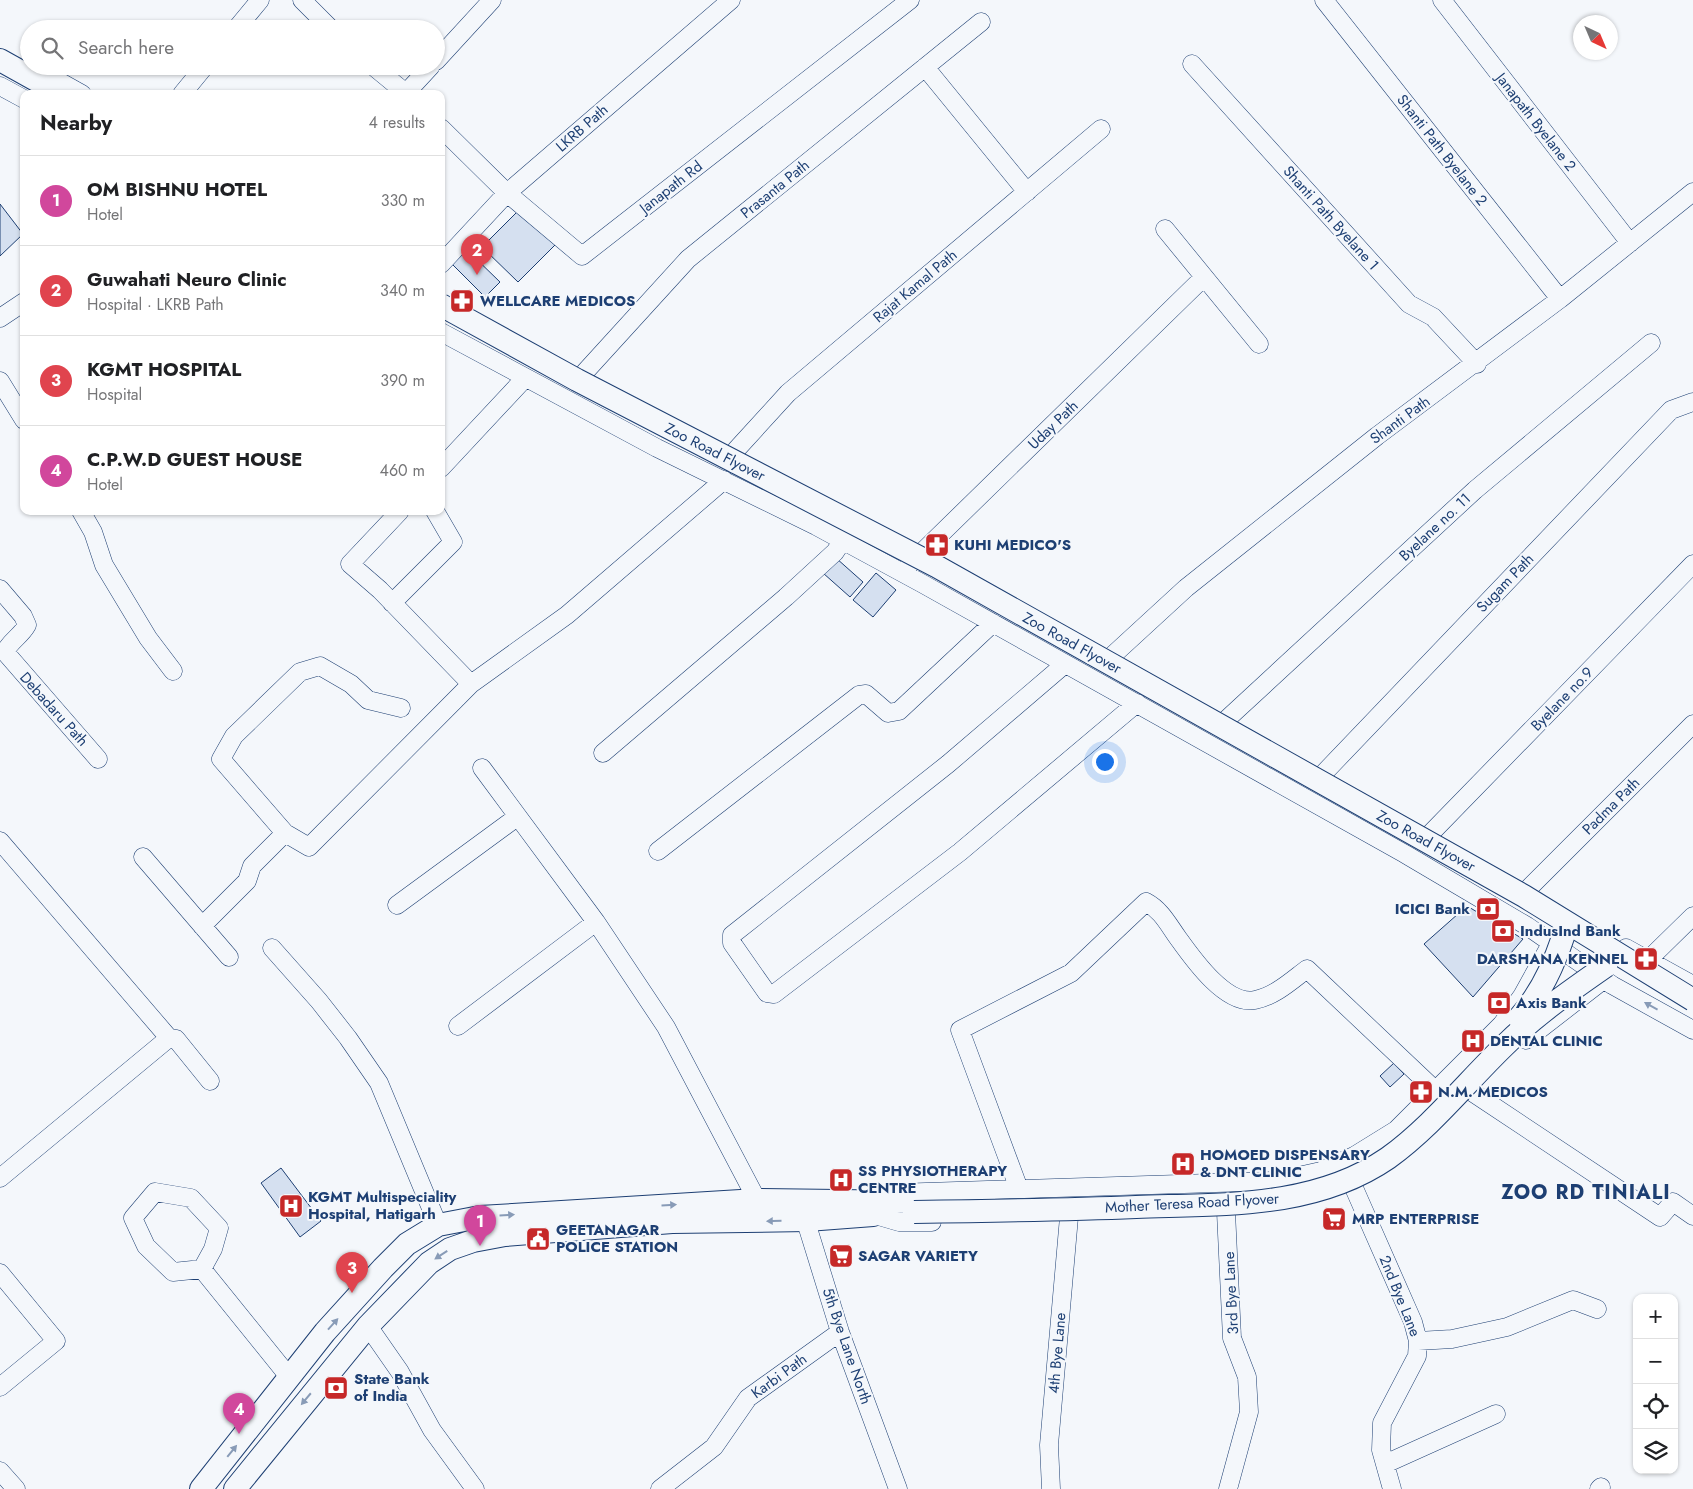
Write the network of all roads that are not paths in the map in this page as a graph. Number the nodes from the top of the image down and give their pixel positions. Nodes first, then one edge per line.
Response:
1 (260, 0) edge
2 (492, 0) edge
3 (910, 0) edge
4 (1324, 0) edge
5 (1442, 0) edge
6 (307, 1) edge
7 (722, 3) edge
8 (243, 20) edge
9 (323, 20) edge
10 (981, 22) dead end
11 (0, 48) edge
12 (445, 51) edge
13 (20, 59) edge
14 (0, 60) edge
15 (1192, 64) dead end
16 (925, 67) junction
17 (20, 71) edge
18 (0, 74) edge
19 (27, 75) edge
20 (48, 75) edge
21 (198, 75) edge
22 (384, 75) edge
23 (423, 75) edge
24 (0, 86) edge
25 (28, 90) edge
26 (54, 90) edge
27 (75, 90) edge
28 (185, 90) edge
29 (402, 90) edge
30 (410, 90) edge
31 (20, 98) edge
32 (1101, 129) dead end
33 (445, 132) edge
34 (507, 192) junction
35 (1027, 192) junction
36 (1693, 192) edge
37 (1165, 229) dead end
38 (1630, 243) junction
39 (445, 260) edge
40 (1204, 277) junction
41 (445, 297) edge
42 (1560, 300) junction
43 (445, 307) edge
44 (20, 310) edge
45 (0, 318) edge
46 (445, 323) edge
47 (445, 334) edge
48 (1651, 343) dead end
49 (1259, 344) dead end
50 (1477, 364) junction
51 (585, 372) junction
52 (525, 378) junction
53 (0, 381) edge
54 (1693, 402) edge
55 (20, 414) edge
56 (736, 450) junction
57 (445, 464) edge
58 (724, 480) junction
59 (83, 515) edge
60 (396, 515) edge
61 (437, 515) edge
62 (843, 540) junction
63 (926, 549) junction
64 (1693, 564) edge
65 (901, 572) junction
66 (0, 589) edge
67 (392, 603) junction
68 (993, 623) junction
69 (1112, 656) junction
70 (1066, 664) junction
71 (173, 671) dead end
72 (471, 684) junction
73 (1138, 704) junction
74 (401, 708) dead end
75 (1227, 720) junction
76 (1693, 724) edge
77 (603, 753) dead end
78 (98, 759) dead end
79 (482, 768) dead end
80 (1323, 774) junction
81 (517, 817) junction
82 (285, 833) junction
83 (1431, 834) junction
84 (0, 841) edge
85 (658, 851) dead end
86 (143, 857) dead end
87 (1528, 889) junction
88 (397, 905) dead end
89 (1568, 913) junction
90 (1693, 916) edge
91 (596, 922) junction
92 (202, 926) junction
93 (1557, 940) junction
94 (1621, 946) junction
95 (272, 948) dead end
96 (229, 957) dead end
97 (1649, 959) junction
98 (1606, 973) junction
99 (1693, 985) edge
100 (1693, 1000) edge
101 (1693, 1015) edge
102 (458, 1026) dead end
103 (1693, 1030) edge
104 (169, 1038) junction
105 (210, 1081) dead end
106 (1436, 1091) junction
107 (1472, 1092) junction
108 (0, 1178) edge
109 (1019, 1188) junction
110 (1354, 1188) junction
111 (757, 1200) junction
112 (915, 1207) junction
113 (873, 1208) junction
114 (802, 1211) junction
115 (1226, 1212) junction
116 (1693, 1216) edge
117 (1069, 1217) junction
118 (438, 1225) junction
119 (202, 1268) junction
120 (0, 1273) edge
121 (1597, 1309) dead end
122 (368, 1326) junction
123 (840, 1332) junction
124 (1418, 1340) junction
125 (290, 1378) junction
126 (0, 1386) edge
127 (1496, 1414) dead end
128 (1385, 1464) junction
129 (0, 1471) edge
130 (242, 1486) edge
131 (16, 1489) edge
132 (201, 1489) edge
133 (475, 1489) edge
134 (660, 1489) edge
135 (898, 1489) edge
136 (1051, 1489) edge
137 (1228, 1489) edge
138 (1392, 1489) edge

1 - 8 street
2 - 12 street
3 - 34 street, Janapath Rd
4 - 42 street, Shanti Path Byelane 2
5 - 38 street, Janapath Byelane 2
6 - 9 street
7 - 34 street, LKRB Path
10 - 16 street, Prasanta Path
11 - 13 street
14 - 17 main road
15 - 50 street, Shanti Path Byelane 1
16 - 35 street
16 - 51 street, Prasanta Path
18 - 25 main road
19 - 26 main road
20 - 27 street
21 - 28 street
22 - 29 street
23 - 30 street
24 - 31 street
32 - 35 street, Rajat Kamal Path
33 - 34 street, Janapath Rd
34 - 39 street, LKRB Path
35 - 56 street, Rajat Kamal Path
36 - 38 street, Shanti Path
37 - 40 street
38 - 42 street, Shanti Path
40 - 49 street
40 - 63 street, Uday Path
41 - 51 street
42 - 50 street, Shanti Path
43 - 100 main road, Zoo Road Flyover, bridge
44 - 45 street
46 - 93 main road, Zoo Road Flyover
47 - 52 street
48 - 75 street, Byelane no. 11
50 - 69 street, Shanti Path
51 - 56 street
52 - 57 street
52 - 58 street
53 - 55 street
54 - 80 street, Sugam Path
56 - 63 street
58 - 62 street
58 - 72 street
59 - 71 street
60 - 67 street
61 - 67 street
62 - 65 street
62 - 77 street
63 - 65 street, Uday Path
63 - 69 street
64 - 83 street, Byelane no.9
65 - 68 street
66 - 78 street, Debadaru Path
67 - 72 street
68 - 70 street
68 - 85 street
69 - 75 street
70 - 73 street
70 - 73 street
72 - 82 street
73 - 93 street
74 - 82 street
75 - 80 street
76 - 87 street, Padma Path
79 - 81 street
80 - 83 street
81 - 88 street
81 - 91 street
82 - 92 street
83 - 87 street
84 - 104 street
86 - 92 street
87 - 89 street
89 - 93 street
89 - 94 street
90 - 97 street
91 - 102 street
91 - 111 street
92 - 96 street
93 - 98 main road, Zoo Road Flyover
93 - 106 street
93 - 112 main road, Mother Teresa Road Flyover, bridge
94 - 97 street
94 - 98 street
95 - 118 street
97 - 99 street
98 - 101 main road, Zoo Road Flyover
103 -> 98 street
98 - 107 street
98 - 112 main road, Mother Teresa Road Flyover, bridge
104 - 105 street
104 - 108 street
106 - 109 street
106 - 109 street
107 - 110 street
107 - 116 street
109 - 113 street
110 - 115 street
110 - 124 street, 2nd Bye Lane
111 - 114 main road
118 -> 111 main road
112 - 113 main road, Mother Teresa Road Flyover
113 - 114 main road, Mother Teresa Road Flyover
113 - 117 street
114 -> 122 main road
114 - 123 street, 5th Bye Lane North
115 - 117 street
115 - 137 street, 3rd Bye Lane
117 - 136 street, 4th Bye Lane
125 -> 118 main road
119 - 119 street
119 - 125 street
120 - 126 street
121 - 124 street
122 -> 130 main road
122 - 133 street
123 - 134 street, Karbi Path
123 - 135 street, 5th Bye Lane North
124 - 128 street, 2nd Bye Lane
132 -> 125 main road
127 - 128 street
128 - 138 street, 2nd Bye Lane
129 - 131 street

